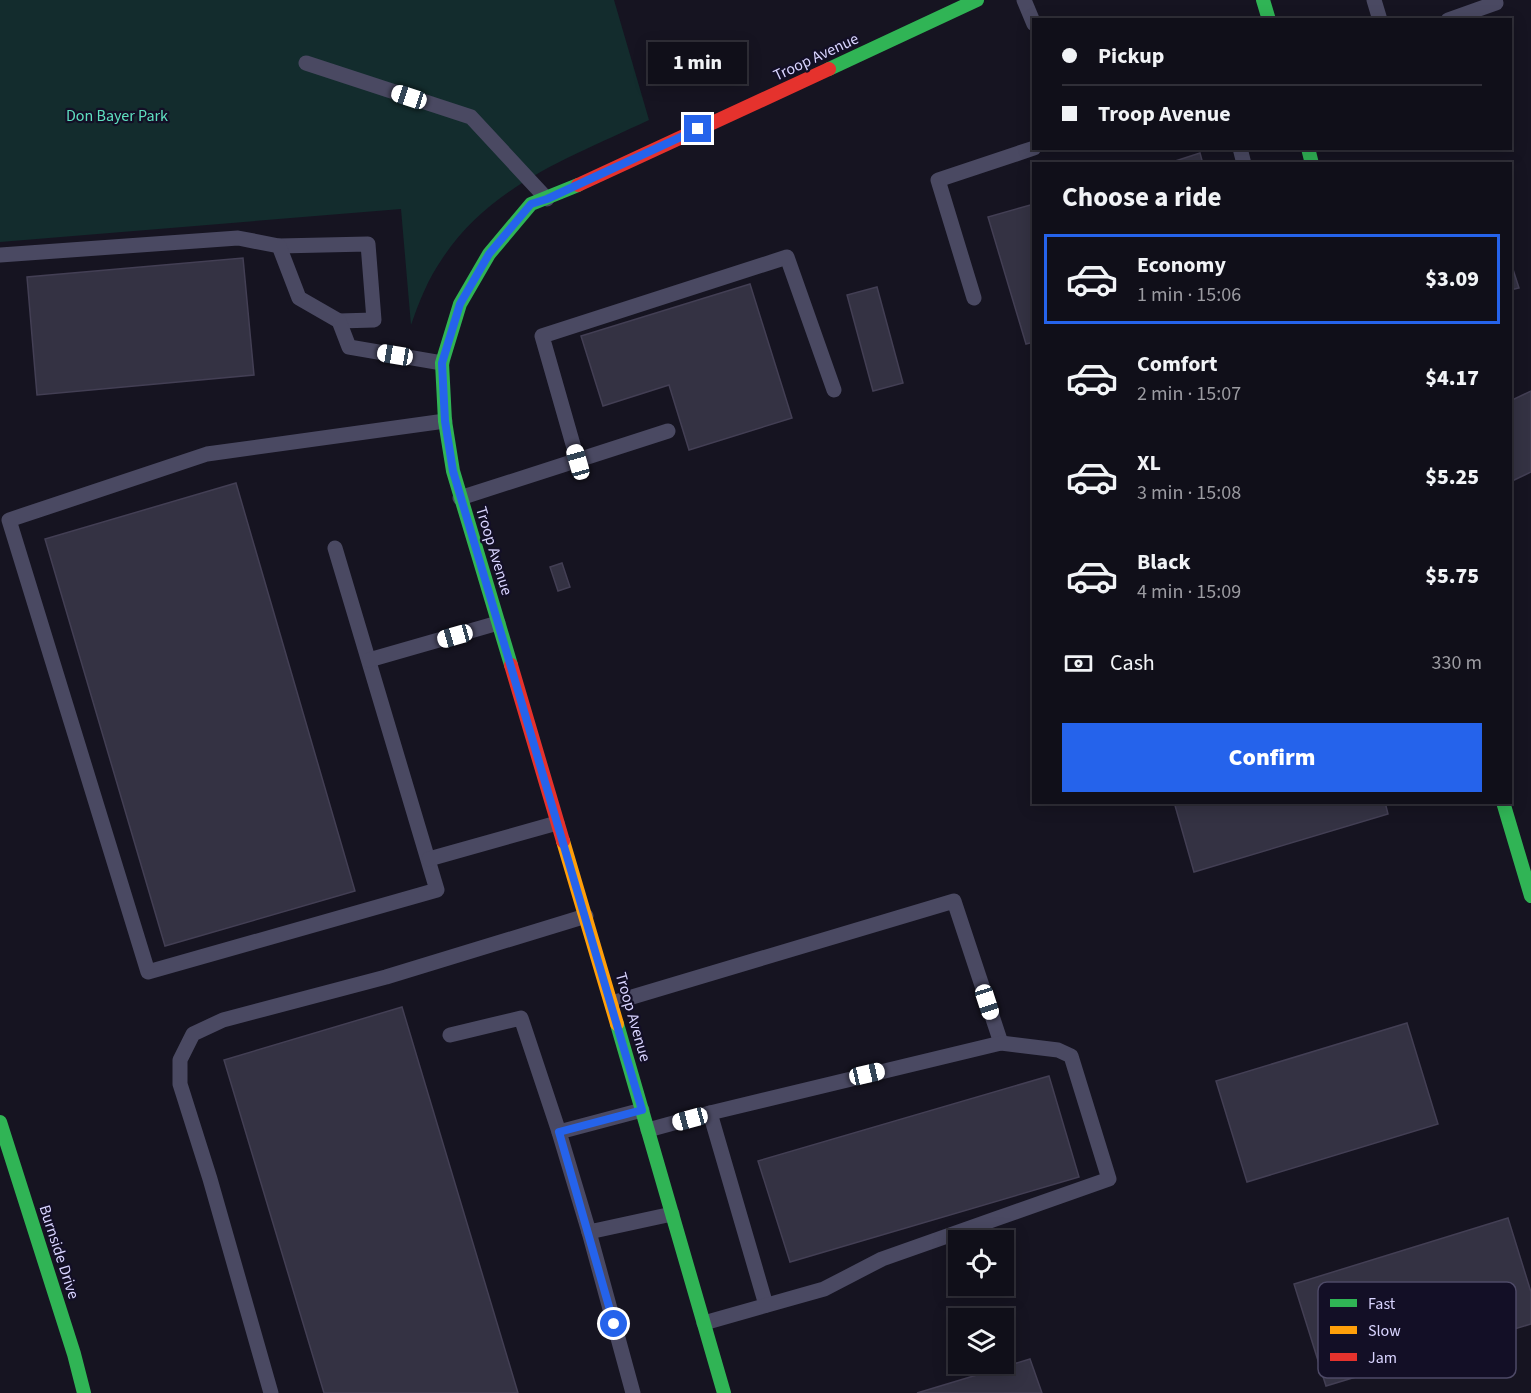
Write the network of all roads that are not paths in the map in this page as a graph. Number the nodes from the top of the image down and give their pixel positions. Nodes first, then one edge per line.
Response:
1 (977, 0) edge
2 (1024, 0) edge
3 (1263, 0) edge
4 (1374, 0) edge
5 (1494, 0) edge
6 (1268, 18) edge
7 (1379, 18) edge
8 (1454, 18) edge
9 (1032, 19) edge
10 (306, 63) dead end
11 (1032, 149) edge
12 (547, 199) junction
13 (279, 246) junction
14 (0, 255) edge
15 (974, 298) dead end
16 (339, 321) junction
17 (442, 363) junction
18 (834, 390) dead end
19 (445, 421) junction
20 (668, 431) dead end
21 (578, 462) junction
22 (460, 498) junction
23 (335, 548) dead end
24 (498, 623) junction
25 (369, 660) junction
26 (1504, 804) edge
27 (557, 823) junction
28 (429, 860) junction
29 (1531, 896) edge
30 (586, 916) junction
31 (612, 1004) junction
32 (450, 1035) dead end
33 (1001, 1042) junction
34 (642, 1110) junction
35 (710, 1113) junction
36 (0, 1122) edge
37 (648, 1130) junction
38 (559, 1132) junction
39 (672, 1214) junction
40 (589, 1232) junction
41 (766, 1305) junction
42 (704, 1323) junction
43 (84, 1393) edge
44 (271, 1393) edge
45 (633, 1393) edge
46 (724, 1393) edge

1 - 12 street, Troop Avenue
2 - 9 lane
3 - 6 street
4 - 7 lane
5 - 8 lane
10 - 12 lane
11 - 15 lane
12 - 17 street, Troop Avenue
13 - 14 lane
13 - 16 lane
13 - 16 lane
16 - 17 lane
17 - 19 street, Troop Avenue
18 - 21 lane
19 - 22 street, Troop Avenue
19 - 28 lane
20 - 21 lane
21 - 22 lane
22 - 24 street, Troop Avenue
23 - 25 lane
24 - 25 lane
24 - 27 street, Troop Avenue
25 - 28 lane
26 - 29 street
27 - 28 lane
27 - 30 street, Troop Avenue
30 - 31 street, Troop Avenue
30 - 44 lane
31 - 33 lane
31 - 34 street, Troop Avenue
32 - 38 lane
33 - 35 lane
33 - 41 lane
34 - 37 street, Troop Avenue
34 - 38 lane
35 - 37 lane
35 - 41 lane
36 - 43 street, Burnside Drive
37 - 39 street, Troop Avenue
38 - 40 lane
39 - 40 lane
39 - 42 street, Troop Avenue
40 - 45 lane
41 - 42 lane
42 - 46 street, Troop Avenue

